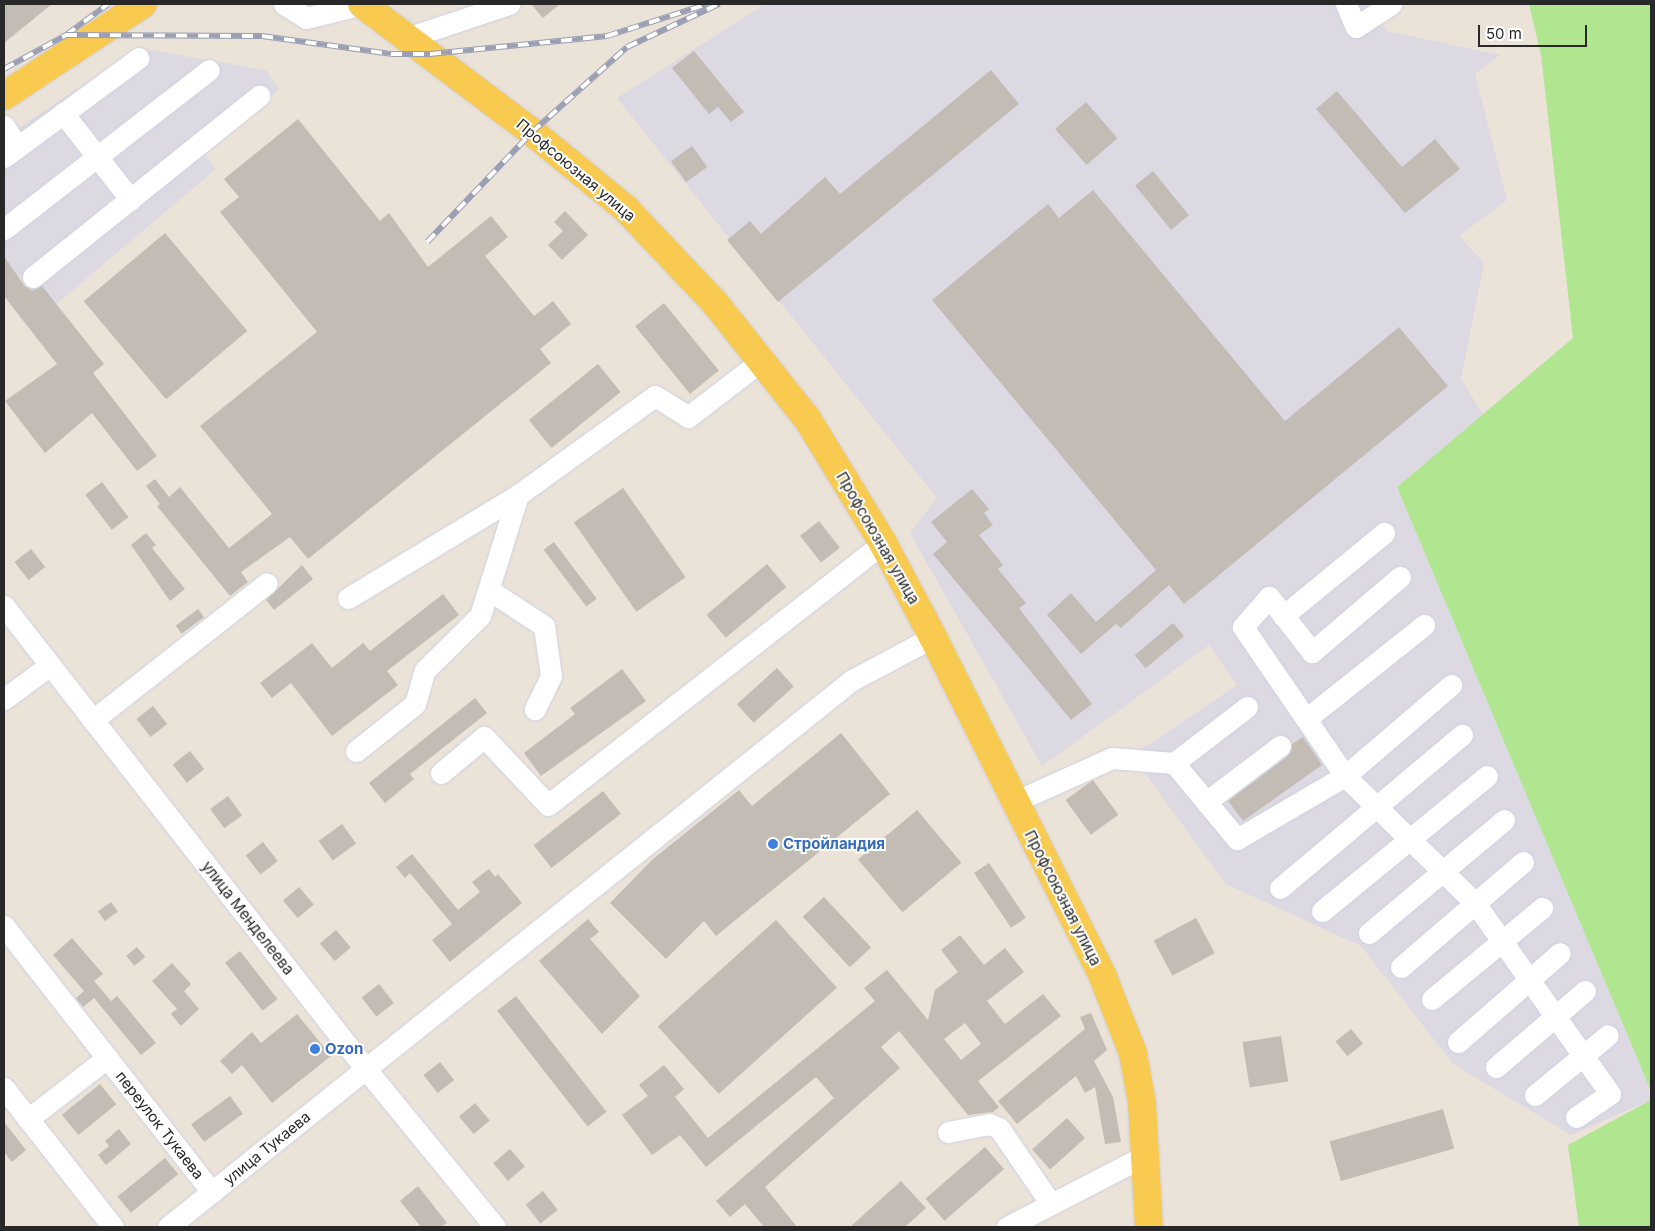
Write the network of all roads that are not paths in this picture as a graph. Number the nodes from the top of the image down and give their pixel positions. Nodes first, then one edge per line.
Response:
1 (143, 4) edge
2 (284, 4) edge
3 (362, 4) edge
4 (509, 4) edge
5 (1346, 4) edge
6 (1391, 4) edge
7 (407, 38) junction
8 (139, 58) dead end
9 (209, 70) dead end
10 (4, 96) edge
11 (258, 96) dead end
12 (64, 113) junction
13 (4, 126) edge
14 (11, 152) edge
15 (98, 156) junction
16 (131, 200) junction
17 (4, 229) edge
18 (33, 277) dead end
19 (762, 361) junction
20 (518, 495) junction
21 (1384, 533) dead end
22 (883, 544) junction
23 (1400, 577) dead end
24 (267, 584) dead end
25 (489, 590) junction
26 (348, 598) dead end
27 (4, 606) edge
28 (1284, 616) junction
29 (1424, 625) dead end
30 (933, 637) junction
31 (50, 665) junction
32 (1451, 685) dead end
33 (4, 699) edge
34 (1247, 707) dead end
35 (535, 709) dead end
36 (1306, 719) junction
37 (93, 720) junction
38 (1462, 735) dead end
39 (1280, 746) dead end
40 (356, 751) dead end
41 (1174, 763) junction
42 (441, 773) dead end
43 (1345, 776) junction
44 (1487, 776) dead end
45 (1014, 802) junction
46 (1206, 802) junction
47 (1377, 806) junction
48 (1504, 820) dead end
49 (1410, 839) junction
50 (1523, 862) dead end
51 (1443, 871) junction
52 (1280, 888) dead end
53 (1475, 903) junction
54 (1542, 908) dead end
55 (1322, 911) dead end
56 (4, 926) edge
57 (1369, 933) dead end
58 (1502, 941) junction
59 (1560, 953) dead end
60 (1401, 967) dead end
61 (1530, 980) junction
62 (1585, 991) dead end
63 (1432, 999) dead end
64 (1555, 1016) junction
65 (1608, 1035) dead end
66 (1458, 1042) dead end
67 (1583, 1056) junction
68 (107, 1058) junction
69 (1496, 1067) dead end
70 (365, 1068) junction
71 (4, 1088) edge
72 (1535, 1095) dead end
73 (1576, 1118) dead end
74 (28, 1120) junction
75 (948, 1132) dead end
76 (1146, 1155) junction
77 (212, 1192) junction
78 (1051, 1204) junction
79 (113, 1227) edge
80 (168, 1227) edge
81 (495, 1227) edge
82 (1007, 1227) edge
83 (1149, 1227) edge

1 - 10 main road
2 - 3 street
3 - 7 main road, Профсоюзная улица
4 - 7 street
5 - 6 street
7 - 19 main road, Профсоюзная улица
8 - 12 street
9 - 15 street
11 - 16 street
12 - 14 street
12 - 15 street
13 - 14 street
15 - 16 street
15 - 17 street
16 - 18 street
19 - 20 street
19 - 22 main road, Профсоюзная улица
20 - 25 street
20 - 26 street
21 - 28 street
22 - 30 main road, Профсоюзная улица
22 - 42 street
23 - 28 street
24 - 37 street
25 - 35 street
25 - 40 street
27 - 31 street, улица Менделеева
28 - 36 street
29 - 36 street
30 - 45 main road, Профсоюзная улица
30 - 70 street, улица Тукаева
31 - 33 street
31 - 37 street, улица Менделеева
32 - 43 street
34 - 41 street
36 - 43 street
37 - 70 street, улица Менделеева
38 - 47 street
39 - 46 street
41 - 45 street
41 - 46 street
43 - 46 street
43 - 47 street
44 - 49 street
45 - 76 main road, Профсоюзная улица
47 - 49 street
47 - 52 street
48 - 51 street
49 - 51 street
49 - 55 street
50 - 53 street
51 - 53 street
51 - 57 street
53 - 58 street
53 - 60 street
54 - 58 street
56 - 68 street, переулок Тукаева
58 - 61 street
58 - 63 street
59 - 61 street
61 - 64 street
61 - 66 street
62 - 64 street
64 - 67 street
64 - 69 street
65 - 67 street
67 - 72 street
67 - 73 street
68 - 74 street, переулок Тукаева
68 - 77 street, переулок Тукаева
70 - 77 street, улица Тукаева
70 - 81 street, улица Менделеева
71 - 74 street
74 - 79 street
75 - 78 street
76 - 78 street
76 - 83 main road, Профсоюзная улица
77 - 80 street, улица Тукаева
78 - 82 street

